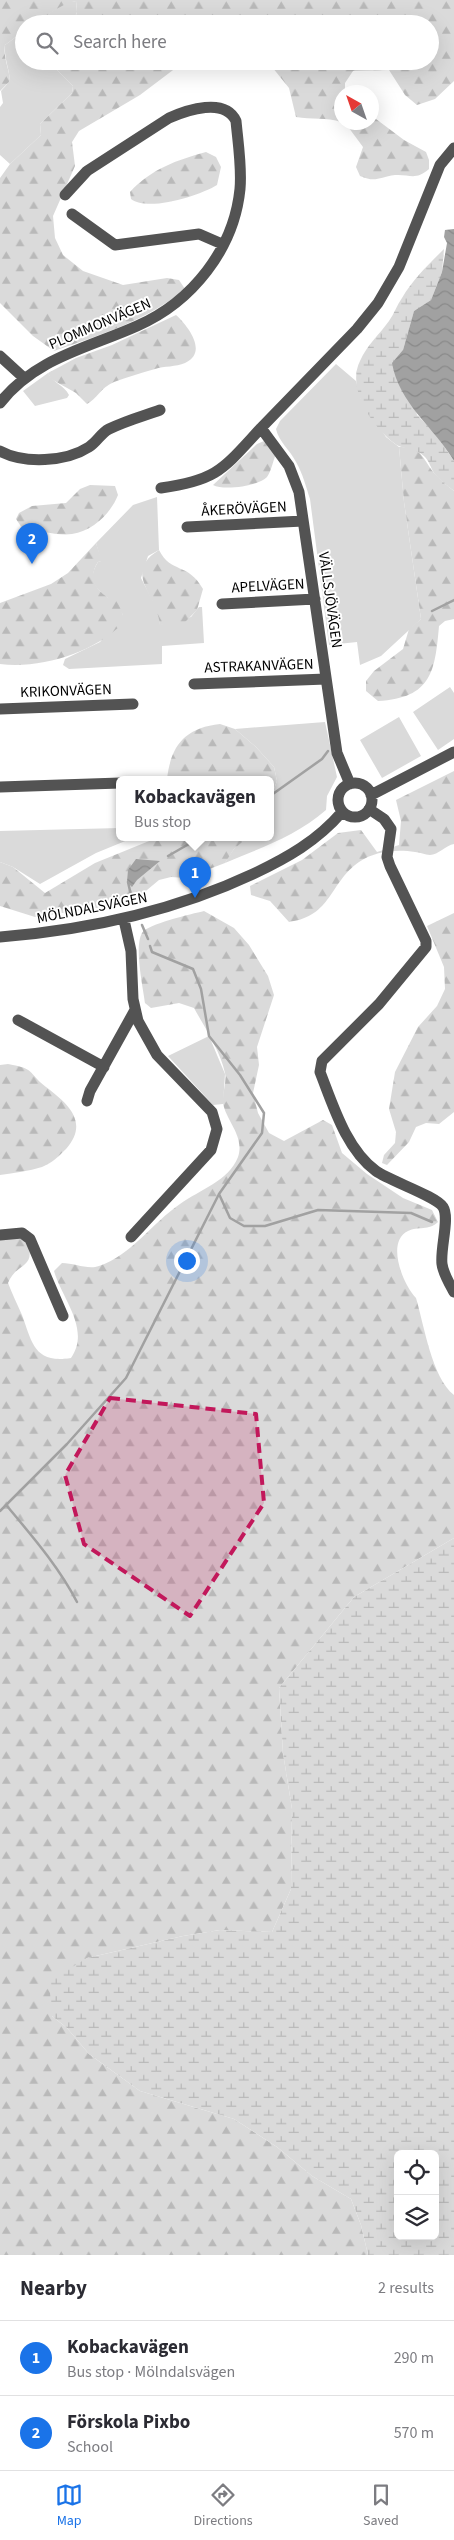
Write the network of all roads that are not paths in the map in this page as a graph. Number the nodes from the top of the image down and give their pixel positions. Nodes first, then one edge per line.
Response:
1 (454, 148) edge
2 (65, 195) dead end
3 (72, 214) dead end
4 (222, 244) junction
5 (0, 356) edge
6 (24, 378) junction
7 (0, 403) edge
8 (160, 410) dead end
9 (261, 428) junction
10 (0, 451) edge
11 (161, 488) dead end
12 (303, 521) junction
13 (187, 527) dead end
14 (315, 599) junction
15 (222, 604) dead end
16 (326, 679) junction
17 (194, 684) dead end
18 (133, 704) dead end
19 (0, 709) edge
20 (454, 752) edge
21 (116, 783) edge
22 (350, 784) junction
23 (0, 787) edge
24 (371, 795) junction
25 (370, 809) junction
26 (342, 812) junction
27 (124, 920) junction
28 (0, 937) edge
29 (135, 1010) junction
30 (18, 1020) dead end
31 (104, 1067) junction
32 (87, 1101) dead end
33 (0, 1235) edge
34 (131, 1237) dead end
35 (454, 1292) edge
36 (63, 1316) dead end

1 - 9 street
2 - 4 street, PLOMMONVÄGEN
3 - 4 street
4 - 6 street, PLOMMONVÄGEN
5 - 6 street
6 - 7 street, PLOMMONVÄGEN
8 - 10 street
9 - 11 street
9 - 12 street, VÄLLSJÖVÄGEN
12 - 13 street, ÅKERÖVÄGEN
12 - 14 street, VÄLLSJÖVÄGEN
14 - 15 street, APELVÄGEN
14 - 16 street, VÄLLSJÖVÄGEN
16 - 17 street, ASTRAKANVÄGEN
16 - 22 street, VÄLLSJÖVÄGEN
18 - 19 street, KRIKONVÄGEN
20 - 24 street
21 - 23 street
22 - 24 street
22 - 26 street
24 - 25 street
25 - 26 street
25 - 35 street
26 - 27 street, MÖLNDALSVÄGEN
27 - 28 street, MÖLNDALSVÄGEN
27 - 29 street
29 - 31 street
29 - 34 street
30 - 31 street
31 - 32 street
33 - 36 street

